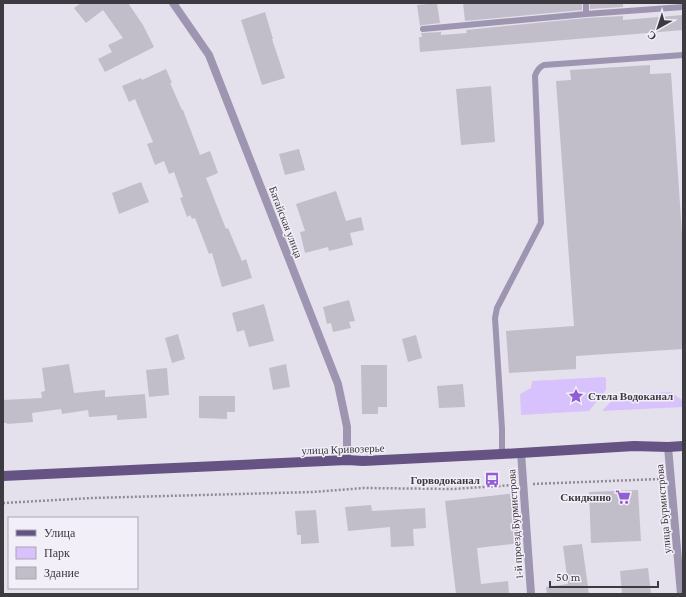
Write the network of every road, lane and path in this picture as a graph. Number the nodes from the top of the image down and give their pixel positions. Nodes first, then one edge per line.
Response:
1 (172, 3) edge
2 (586, 3) edge
3 (631, 3) edge
4 (676, 5) edge
5 (683, 7) edge
6 (631, 11) junction
7 (586, 14) junction
8 (423, 29) dead end
9 (683, 55) edge
10 (683, 446) edge
11 (668, 447) junction
12 (521, 452) junction
13 (502, 454) junction
14 (347, 460) junction
15 (3, 476) edge
16 (657, 479) dead end
17 (523, 484) junction
18 (3, 503) edge
19 (531, 594) edge
20 (680, 594) edge

1 - 14 street, Батайская улица
2 - 7 lane
3 - 6 lane
4 - 5 lane
4 - 6 lane
6 - 7 lane
7 - 8 lane
9 - 13 lane
10 - 11 main road, улица Кривозерье
11 - 12 main road, улица Кривозерье
11 - 20 street, улица Бурмистрова
12 - 13 main road, улица Кривозерье
12 - 17 street, 1-й проезд Бурмистрова
13 - 14 main road, улица Кривозерье
14 - 15 main road, улица Кривозерье
16 - 17 path
17 - 18 path
17 - 19 street, 1-й проезд Бурмистрова

